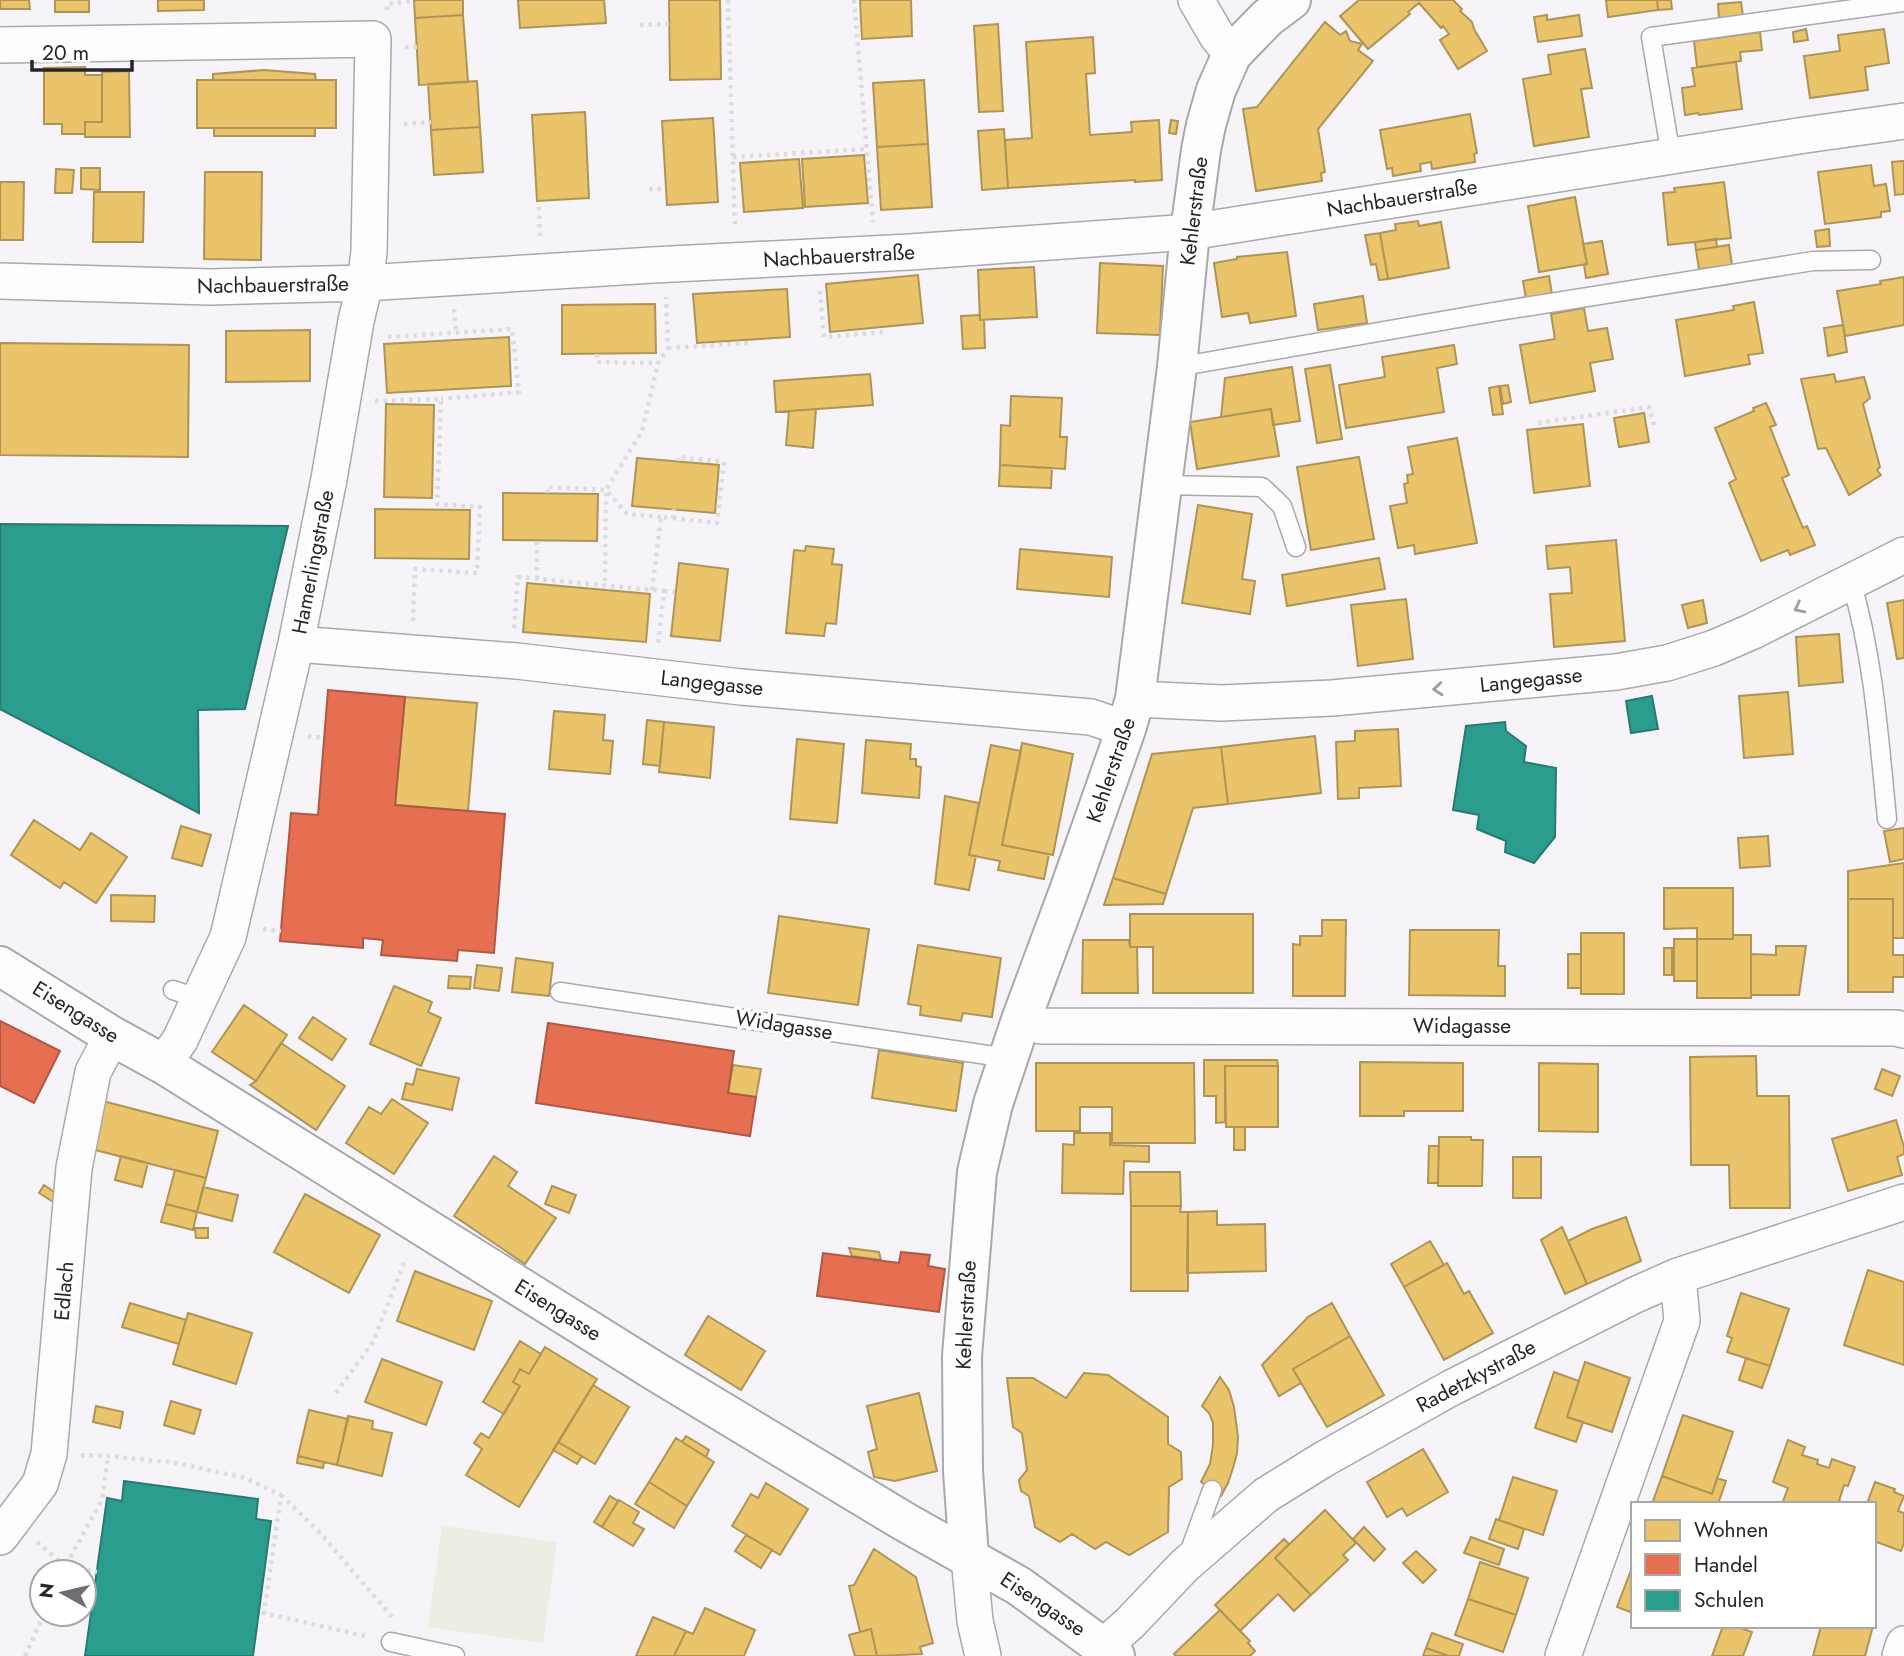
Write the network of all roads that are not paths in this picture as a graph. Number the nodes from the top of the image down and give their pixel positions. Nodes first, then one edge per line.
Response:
1 (1196, 0) edge
2 (1291, 0) edge
3 (1904, 2) edge
4 (0, 45) edge
5 (1233, 54) junction
6 (1904, 121) edge
7 (1671, 156) junction
8 (1190, 232) junction
9 (1871, 260) dead end
10 (0, 281) edge
11 (365, 283) junction
12 (1177, 367) junction
13 (1162, 485) junction
14 (1296, 547) dead end
15 (1904, 555) edge
16 (1851, 581) junction
17 (296, 644) junction
18 (1130, 714) junction
19 (1887, 819) dead end
20 (0, 965) edge
21 (561, 992) dead end
22 (1021, 1020) junction
23 (1904, 1030) edge
24 (112, 1035) junction
25 (1008, 1058) junction
26 (163, 1064) junction
27 (1904, 1202) edge
28 (1678, 1276) junction
29 (1212, 1490) dead end
30 (15, 1537) edge
31 (969, 1557) junction
32 (1184, 1566) junction
33 (391, 1642) road end
34 (1904, 1644) edge
35 (1110, 1651) edge
36 (455, 1656) edge
37 (983, 1656) edge
38 (1563, 1656) edge
39 (1900, 1656) edge

1 - 5 street
2 - 5 street, Kehlerstraße
3 - 7 lane
4 - 11 street, Hamerlingstraße
5 - 8 street, Kehlerstraße
6 - 7 street, Nachbauerstraße
7 - 8 street, Nachbauerstraße
8 - 11 street, Nachbauerstraße
8 - 12 street, Kehlerstraße
9 - 12 lane
10 - 11 street, Nachbauerstraße
11 - 17 street, Hamerlingstraße
12 - 13 street, Kehlerstraße
13 - 14 lane
13 - 18 street, Kehlerstraße
15 - 16 street, Langegasse
16 -> 18 street, Langegasse
16 - 19 lane
17 - 18 street, Langegasse
17 - 26 street, Hamerlingstraße
18 - 22 street, Kehlerstraße
20 - 24 street, Eisengasse
21 - 25 lane, Widagasse
22 - 23 street, Widagasse
22 - 25 street, Kehlerstraße
24 - 26 street, Eisengasse
24 - 30 street, Edlach
25 - 31 street, Kehlerstraße
26 - 31 street, Eisengasse
27 - 28 street, Radetzkystraße
28 - 32 street, Radetzkystraße
28 - 38 street
29 - 32 lane
31 - 35 street, Eisengasse
31 - 37 street
32 - 35 street, Radetzkystraße
33 - 36 lane
34 - 39 street

